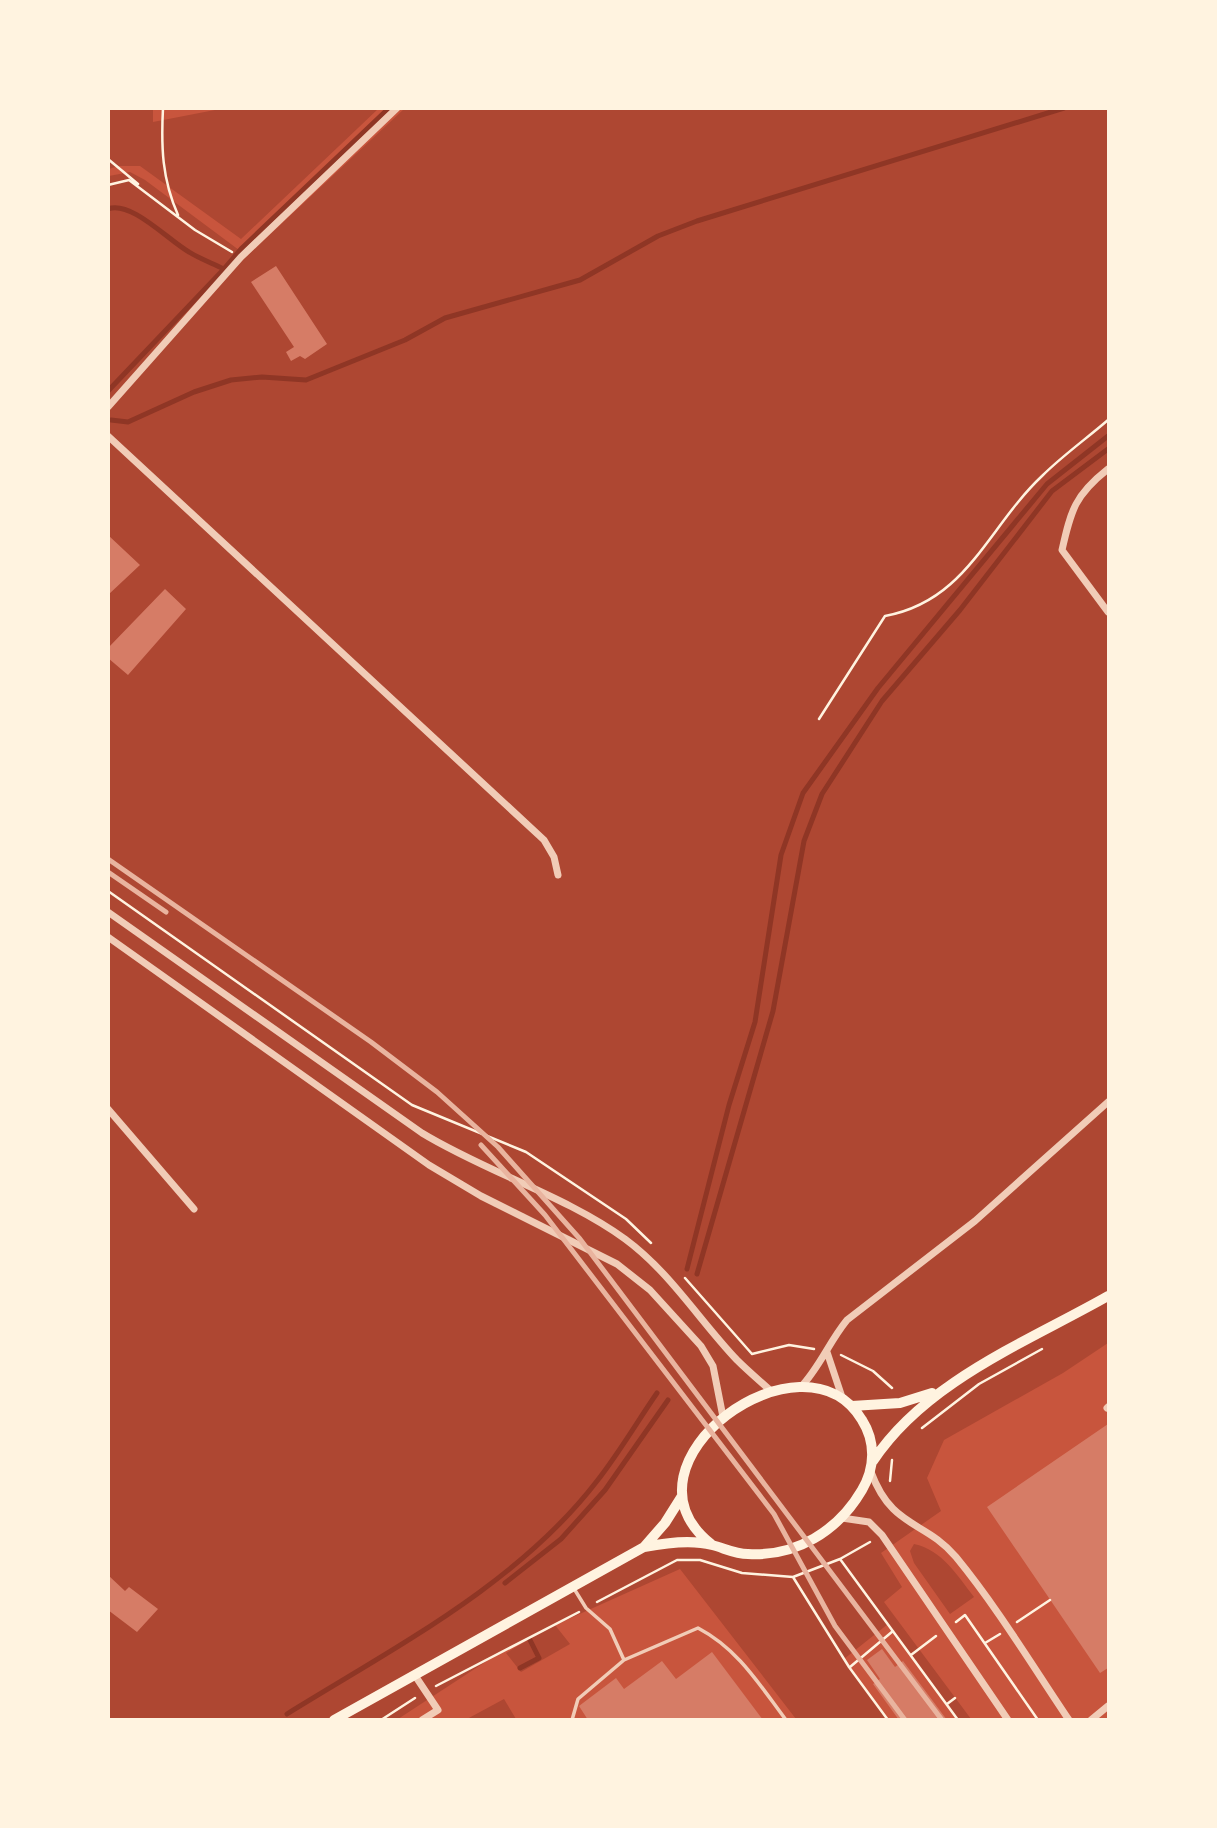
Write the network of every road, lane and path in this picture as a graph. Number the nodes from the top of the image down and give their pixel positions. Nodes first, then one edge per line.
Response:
1 (163, 108) edge
2 (397, 108) edge
3 (108, 159) edge
4 (108, 186) edge
5 (144, 188) junction
6 (178, 216) junction
7 (230, 251) dead end
8 (108, 407) edge
9 (1108, 421) edge
10 (108, 436) edge
11 (1108, 469) edge
12 (1108, 612) edge
13 (819, 719) dead end
14 (558, 875) dead end
15 (108, 891) edge
16 (108, 912) edge
17 (108, 937) edge
18 (1108, 1102) edge
19 (108, 1109) edge
20 (194, 1209) dead end
21 (654, 1245) dead end
22 (680, 1272) dead end
23 (1108, 1296) edge
24 (1050, 1344) dead end
25 (827, 1351) junction
26 (752, 1354) junction
27 (736, 1359) junction
28 (800, 1388) junction
29 (892, 1388) dead end
30 (938, 1391) junction
31 (772, 1392) junction
32 (848, 1403) junction
33 (723, 1417) junction
34 (916, 1432) dead end
35 (893, 1457) dead end
36 (872, 1466) junction
37 (891, 1487) dead end
38 (682, 1496) junction
39 (842, 1518) junction
40 (873, 1540) dead end
41 (711, 1544) junction
42 (644, 1546) junction
43 (840, 1559) junction
44 (793, 1577) junction
45 (573, 1587) junction
46 (586, 1608) junction
47 (893, 1631) junction
48 (624, 1660) junction
49 (849, 1667) junction
50 (415, 1677) junction
51 (426, 1692) junction
52 (955, 1698) dead end
53 (947, 1704) junction
54 (1108, 1706) edge
55 (344, 1716) edge
56 (334, 1720) edge
57 (381, 1720) edge
58 (422, 1720) edge
59 (572, 1720) edge
60 (786, 1720) edge
61 (888, 1720) edge
62 (958, 1720) edge
63 (1008, 1720) edge
64 (1069, 1720) edge
65 (1091, 1720) edge

1 - 6 path
2 - 8 street
3 - 5 path
4 - 5 path
5 - 6 path
6 - 7 path
9 - 13 path
10 - 14 street
11 - 12 street
15 - 21 path
16 - 27 street
17 - 33 street
18 - 25 street
19 - 20 street
22 - 26 path
23 - 30 main road
24 - 34 path
25 - 26 path
25 - 28 street
25 - 29 path
25 - 32 street
26 - 27 path
27 - 31 street
28 - 31 main road
28 - 32 main road
30 - 32 main road
30 - 36 main road
31 - 33 main road
32 - 36 main road
33 - 38 main road
35 - 37 path
36 - 39 main road
36 - 64 street
38 - 41 main road
38 - 42 main road
39 - 41 main road
39 - 63 street
40 - 43 path
41 - 42 main road
42 - 45 main road
43 - 44 path
43 - 47 path
44 - 46 path
44 - 49 path
45 - 46 lane
45 - 50 main road
46 - 48 lane
46 - 51 path
47 - 49 path
47 - 53 path
48 - 59 lane
48 - 60 lane
49 - 61 path
50 - 51 street
50 - 55 main road
51 - 57 path
51 - 58 street
52 - 53 path
53 - 62 path
54 - 65 street
55 - 56 main road

